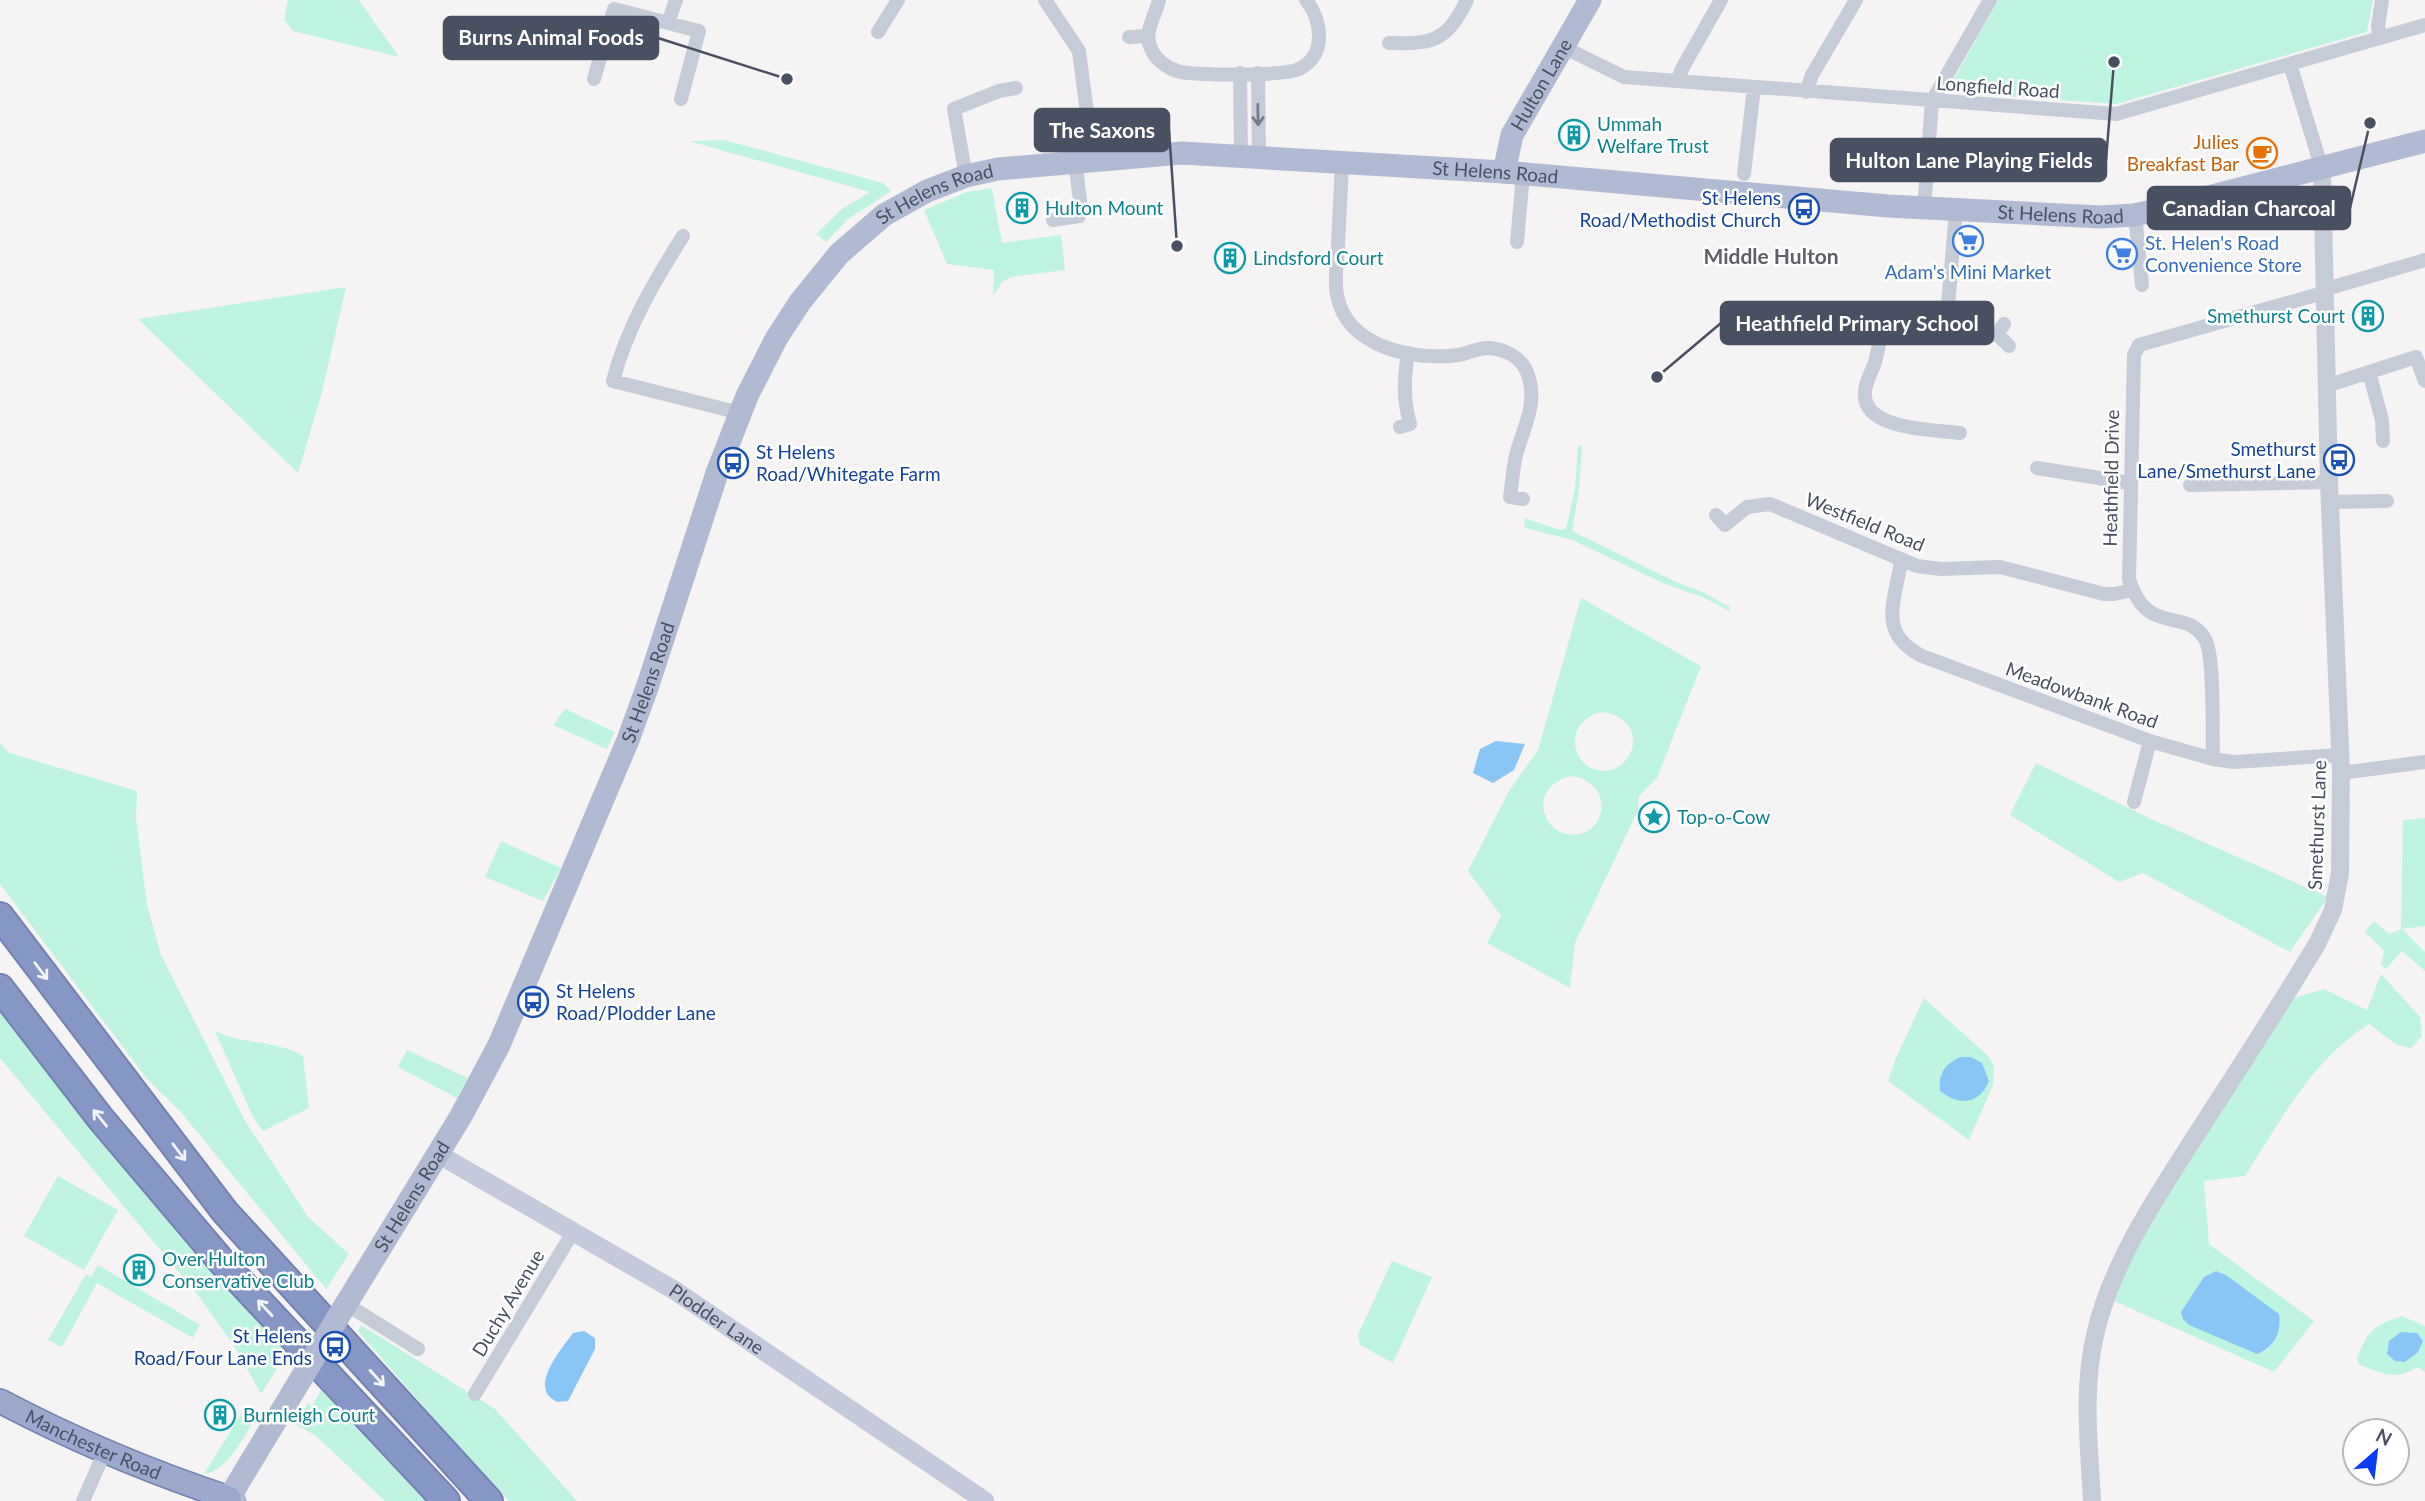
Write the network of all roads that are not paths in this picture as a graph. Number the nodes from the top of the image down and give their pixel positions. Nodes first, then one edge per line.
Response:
1 (676, 0) edge
2 (898, 0) edge
3 (1045, 0) edge
4 (1159, 0) edge
5 (1306, 0) edge
6 (1467, 0) edge
7 (1590, 0) edge
8 (1721, 0) edge
9 (1856, 0) edge
10 (1990, 0) edge
11 (2382, 0) edge
12 (668, 23) junction
13 (2425, 25) edge
14 (878, 32) dead end
15 (1148, 36) junction
16 (1129, 37) dead end
17 (2380, 38) junction
18 (1389, 43) dead end
19 (1563, 47) junction
20 (2290, 64) junction
21 (1240, 73) junction
22 (1258, 74) junction
23 (594, 79) dead end
24 (1677, 81) junction
25 (1754, 87) junction
26 (1016, 88) dead end
27 (1806, 92) junction
28 (681, 99) dead end
29 (1932, 101) junction
30 (2425, 141) edge
31 (1250, 156) junction
32 (1084, 160) junction
33 (1342, 162) junction
34 (2322, 169) junction
35 (1514, 173) junction
36 (1744, 174) dead end
37 (966, 176) junction
38 (1924, 209) junction
39 (1956, 211) junction
40 (2136, 214) junction
41 (1053, 220) dead end
42 (683, 236) dead end
43 (1517, 242) dead end
44 (2425, 260) edge
45 (2142, 285) dead end
46 (2323, 292) junction
47 (1944, 318) junction
48 (2010, 346) dead end
49 (1408, 353) junction
50 (2369, 372) junction
51 (2425, 381) edge
52 (2326, 386) junction
53 (740, 413) junction
54 (1399, 427) dead end
55 (1960, 433) dead end
56 (2383, 441) dead end
57 (2037, 468) dead end
58 (2329, 482) junction
59 (2130, 483) junction
60 (2190, 485) dead end
61 (1523, 499) dead end
62 (2387, 500) dead end
63 (2330, 502) junction
64 (1716, 515) dead end
65 (1902, 561) junction
66 (2133, 590) junction
67 (2150, 741) junction
68 (2213, 759) junction
69 (2425, 762) edge
70 (2340, 764) junction
71 (2134, 802) dead end
72 (0, 916) edge
73 (0, 988) edge
74 (438, 1154) junction
75 (573, 1232) junction
76 (352, 1303) junction
77 (418, 1349) dead end
78 (475, 1394) dead end
79 (0, 1401) edge
80 (105, 1451) junction
81 (231, 1500) edge
82 (83, 1501) edge
83 (446, 1501) edge
84 (489, 1501) edge
85 (985, 1501) edge
86 (2092, 1501) edge

1 - 12 street
2 - 14 street
3 - 32 street
4 - 15 street
5 - 22 street
6 - 18 street
7 - 19 main road, Hulton Lane
8 - 24 street
9 - 27 street
10 - 29 street
11 - 17 street
12 - 23 street
12 - 28 street
13 - 17 street, Longfield Road
15 - 16 street
15 - 21 street
17 - 20 street, Longfield Road
19 - 24 street, Longfield Road
19 - 35 main road, Hulton Lane
20 - 29 street, Longfield Road
20 - 34 street
21 - 22 street
21 - 31 street
22 -> 31 street
24 - 25 street, Longfield Road
25 - 27 street, Longfield Road
25 - 36 street
26 - 37 street
27 - 29 street, Longfield Road
29 - 38 street
30 - 34 main road, St Helens Road
31 - 32 main road, St Helens Road
31 - 33 main road, St Helens Road
32 - 37 main road, St Helens Road
32 - 41 street
33 - 35 main road, St Helens Road
33 - 49 street
34 - 40 main road, St Helens Road
34 - 46 street, Smethurst Lane
35 - 38 main road, St Helens Road
35 - 43 street
37 - 53 main road, St Helens Road
38 - 39 main road, St Helens Road
39 - 40 main road, St Helens Road
39 - 47 street
40 - 45 street
42 - 53 street
44 - 46 street
46 - 52 street, Smethurst Lane
46 - 59 street, Heathfield Drive
47 - 48 street
47 - 55 street
49 - 54 street
49 - 61 street
50 - 51 street
50 - 52 street
50 - 56 street
52 - 58 street, Smethurst Lane
53 - 74 main road, St Helens Road
57 - 59 street
58 - 60 street
58 - 63 street, Smethurst Lane
59 - 66 street, Heathfield Drive
62 - 63 street
63 - 70 street, Smethurst Lane
64 - 65 street, Westfield Road
65 - 66 street, Westfield Road
65 - 67 street, Meadowbank Road
66 - 68 street
67 - 68 street, Meadowbank Road
67 - 71 street
68 - 70 street, Meadowbank Road
69 - 70 street, Meadowbank Road
70 - 86 street, Smethurst Lane
72 -> 84 highway
83 -> 73 highway
74 - 75 main road, Plodder Lane
74 - 76 main road, St Helens Road
75 - 78 street, Duchy Avenue
75 - 85 main road, Plodder Lane
76 - 77 street
76 - 81 main road, St Helens Road, bridge
79 - 80 highway, Manchester Road
80 - 81 highway, Manchester Road
80 - 82 street

